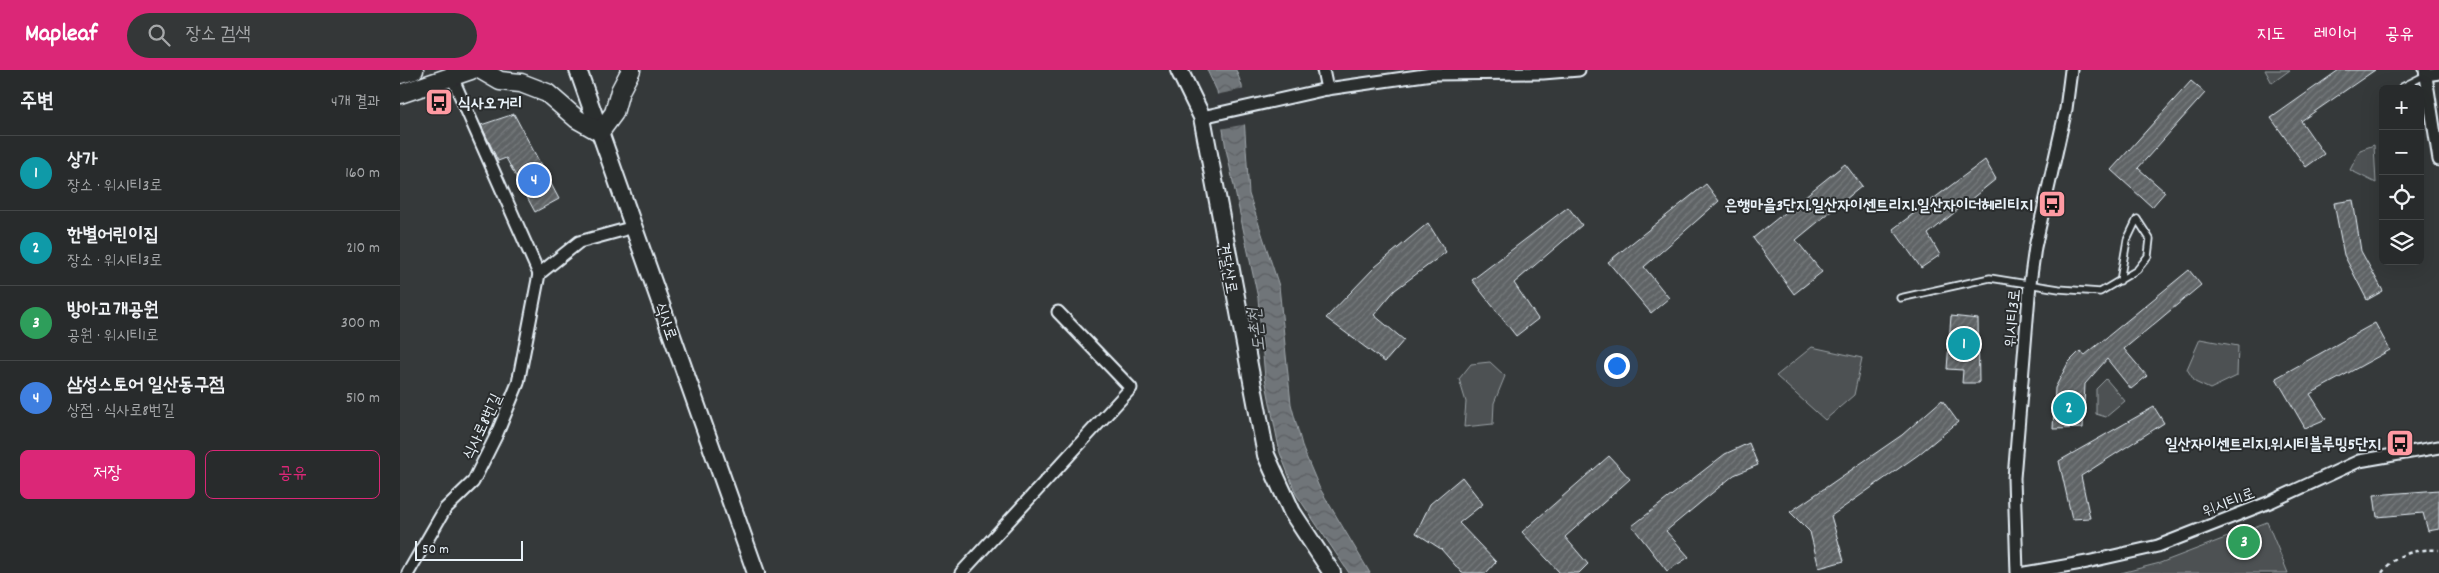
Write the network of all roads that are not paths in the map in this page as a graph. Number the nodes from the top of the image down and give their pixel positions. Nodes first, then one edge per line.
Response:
1 (414, 70) edge
2 (471, 70) edge
3 (481, 70) edge
4 (578, 70) edge
5 (631, 70) edge
6 (1179, 70) edge
7 (1323, 70) edge
8 (1579, 70) edge
9 (2071, 70) edge
10 (2426, 73) edge
11 (2439, 73) edge
12 (400, 74) edge
13 (452, 77) junction
14 (2405, 85) edge
15 (1327, 89) junction
16 (400, 94) edge
17 (1208, 115) junction
18 (600, 132) junction
19 (2439, 160) edge
20 (634, 227) junction
21 (540, 274) junction
22 (2120, 281) junction
23 (2030, 283) junction
24 (1900, 298) dead end
25 (1058, 312) dead end
26 (2439, 447) edge
27 (408, 573) edge
28 (756, 573) edge
29 (961, 573) edge
30 (1332, 573) edge
31 (2017, 573) edge
32 (2025, 573) edge

1 - 12 main road
2 - 13 main road
3 - 18 main road
4 - 18 street, 식사로
5 - 18 main road
6 - 17 street, 견달산로
7 - 15 street
8 - 15 street
9 - 23 street, 위시티3로
10 - 11 street
10 - 14 lane
10 - 19 street
13 - 16 main road
13 - 21 street
15 - 17 street
17 - 30 street, 견달산로
18 - 20 street, 식사로
20 - 21 street
20 - 28 street, 식사로
21 - 27 street, 식사로8번길
22 - 22 lane
22 - 23 lane
23 - 24 lane
23 - 31 street, 위시티3로
25 - 29 street
26 - 32 street, 위시티1로

